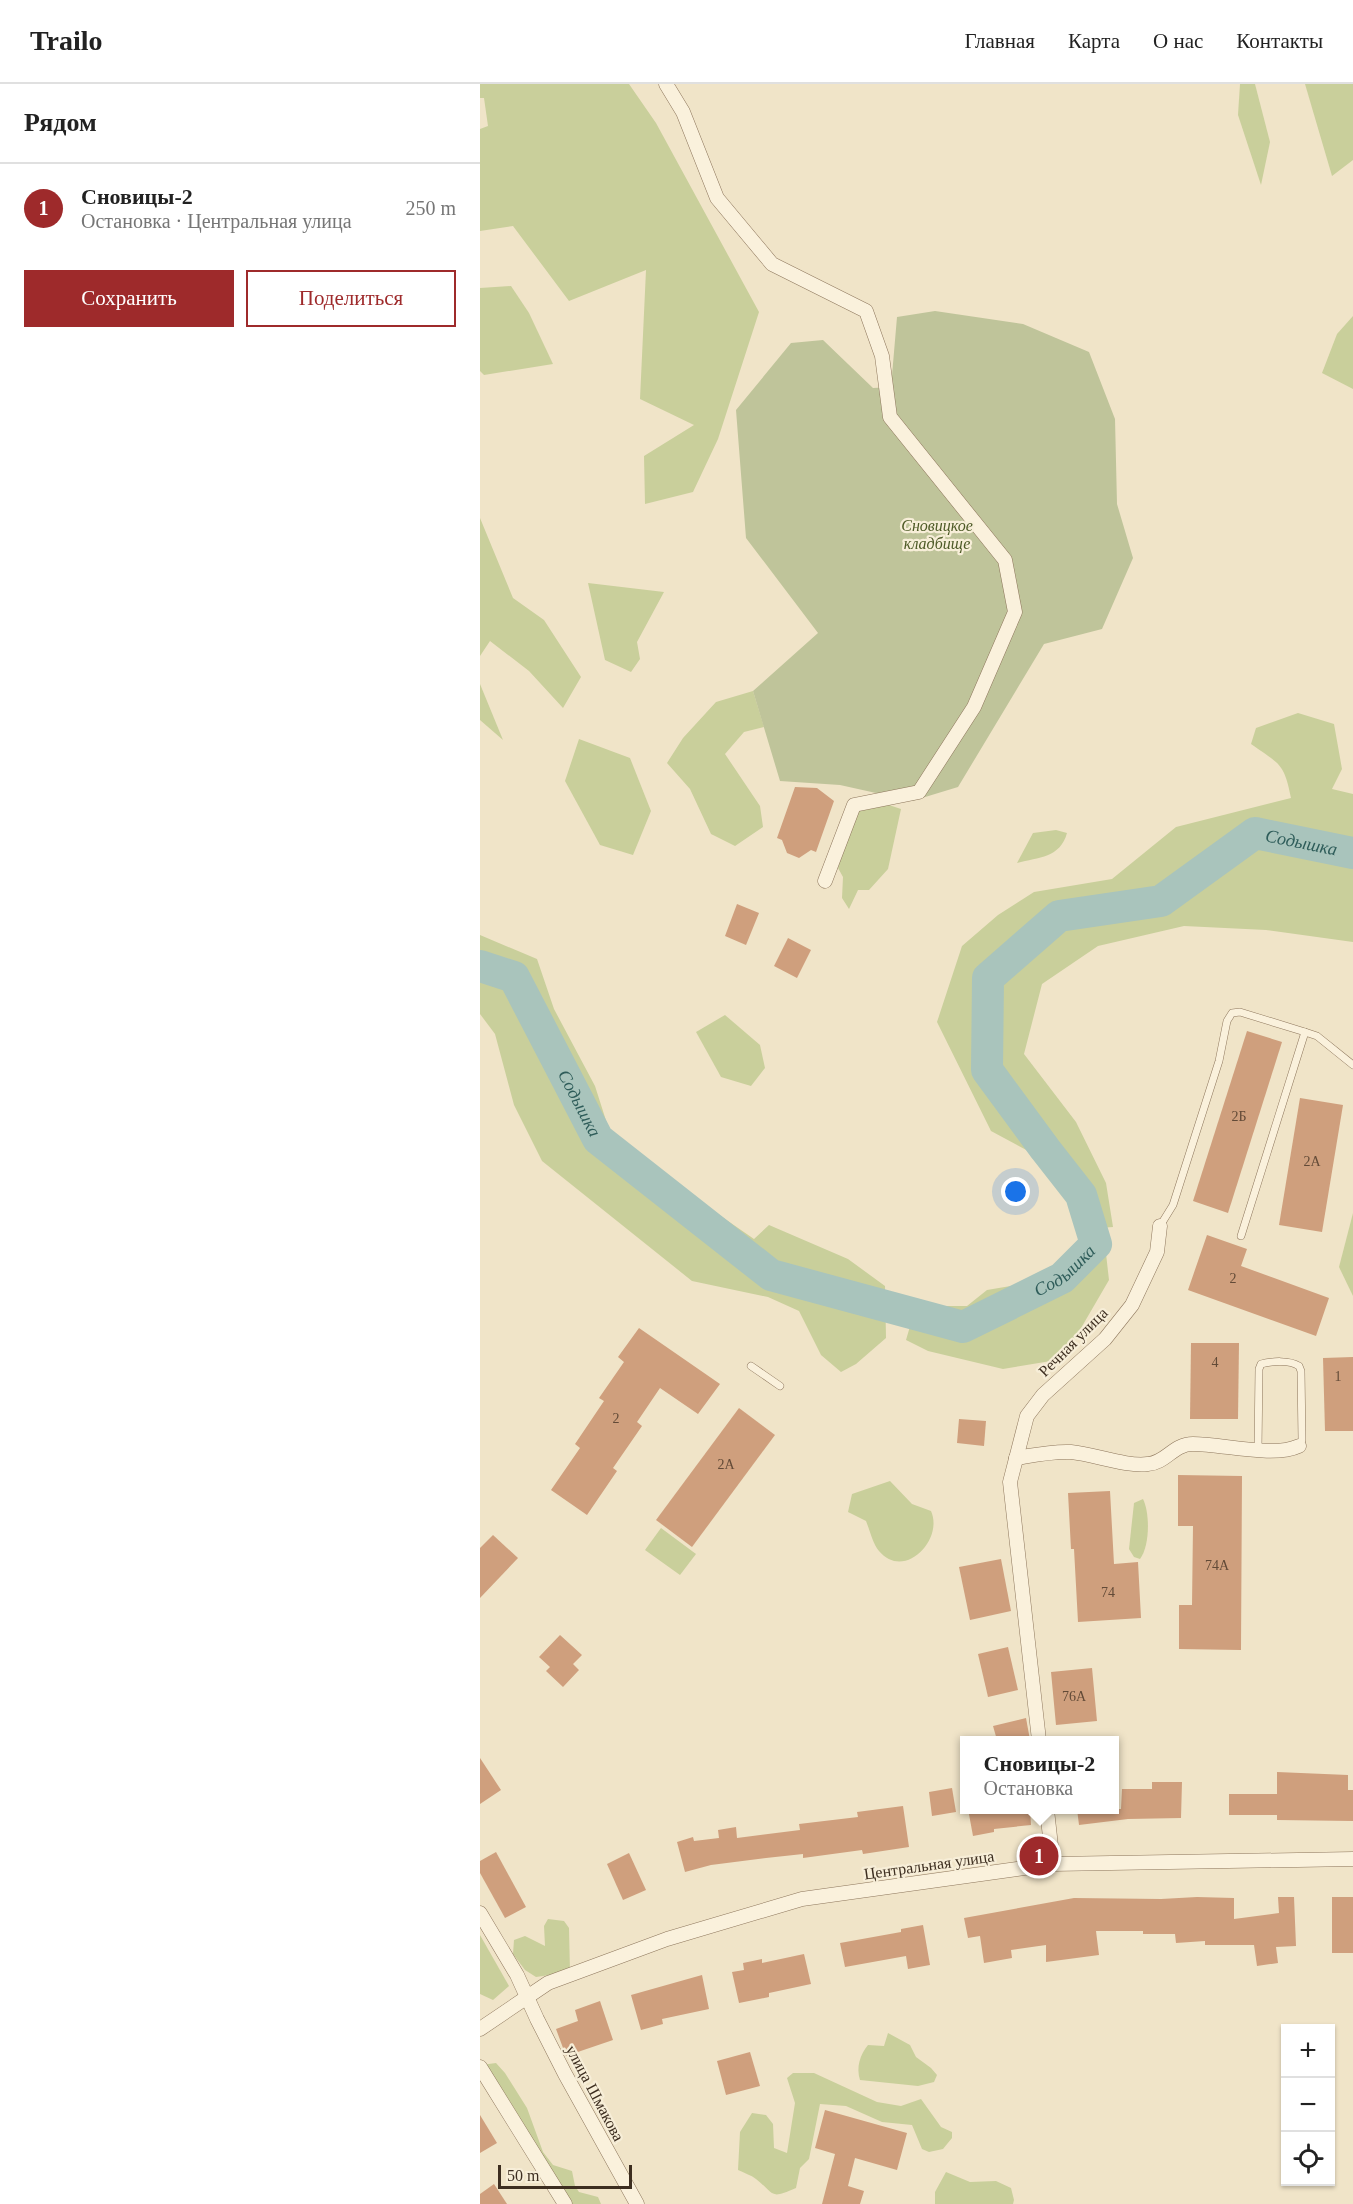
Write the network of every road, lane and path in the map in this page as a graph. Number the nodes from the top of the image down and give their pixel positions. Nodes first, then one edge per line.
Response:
1 (666, 84) edge
2 (825, 880) dead end
3 (1305, 1032) junction
4 (1353, 1065) edge
5 (1160, 1226) joint
6 (1241, 1236) dead end
7 (751, 1366) dead end
8 (780, 1386) dead end
9 (1299, 1446) joint
10 (1258, 1450) junction
11 (1016, 1458) junction
12 (1039, 1736) edge
13 (1048, 1814) edge
14 (1353, 1859) edge
15 (1053, 1864) junction
16 (480, 1913) edge
17 (526, 1997) junction
18 (480, 2029) edge
19 (480, 2067) edge
20 (564, 2204) edge
21 (637, 2204) edge

1 - 2 street
3 - 4 lane
3 - 5 lane
3 - 6 lane
5 - 11 street, Речная улица
7 - 8 lane
9 - 10 street
9 - 10 lane
10 - 11 street
11 - 12 street, Речная улица
13 - 15 street
14 - 15 street, Центральная улица
15 - 17 street, Центральная улица
16 - 17 street, улица Шмакова
17 - 18 street, Центральная улица
17 - 21 street, улица Шмакова
19 - 20 street

